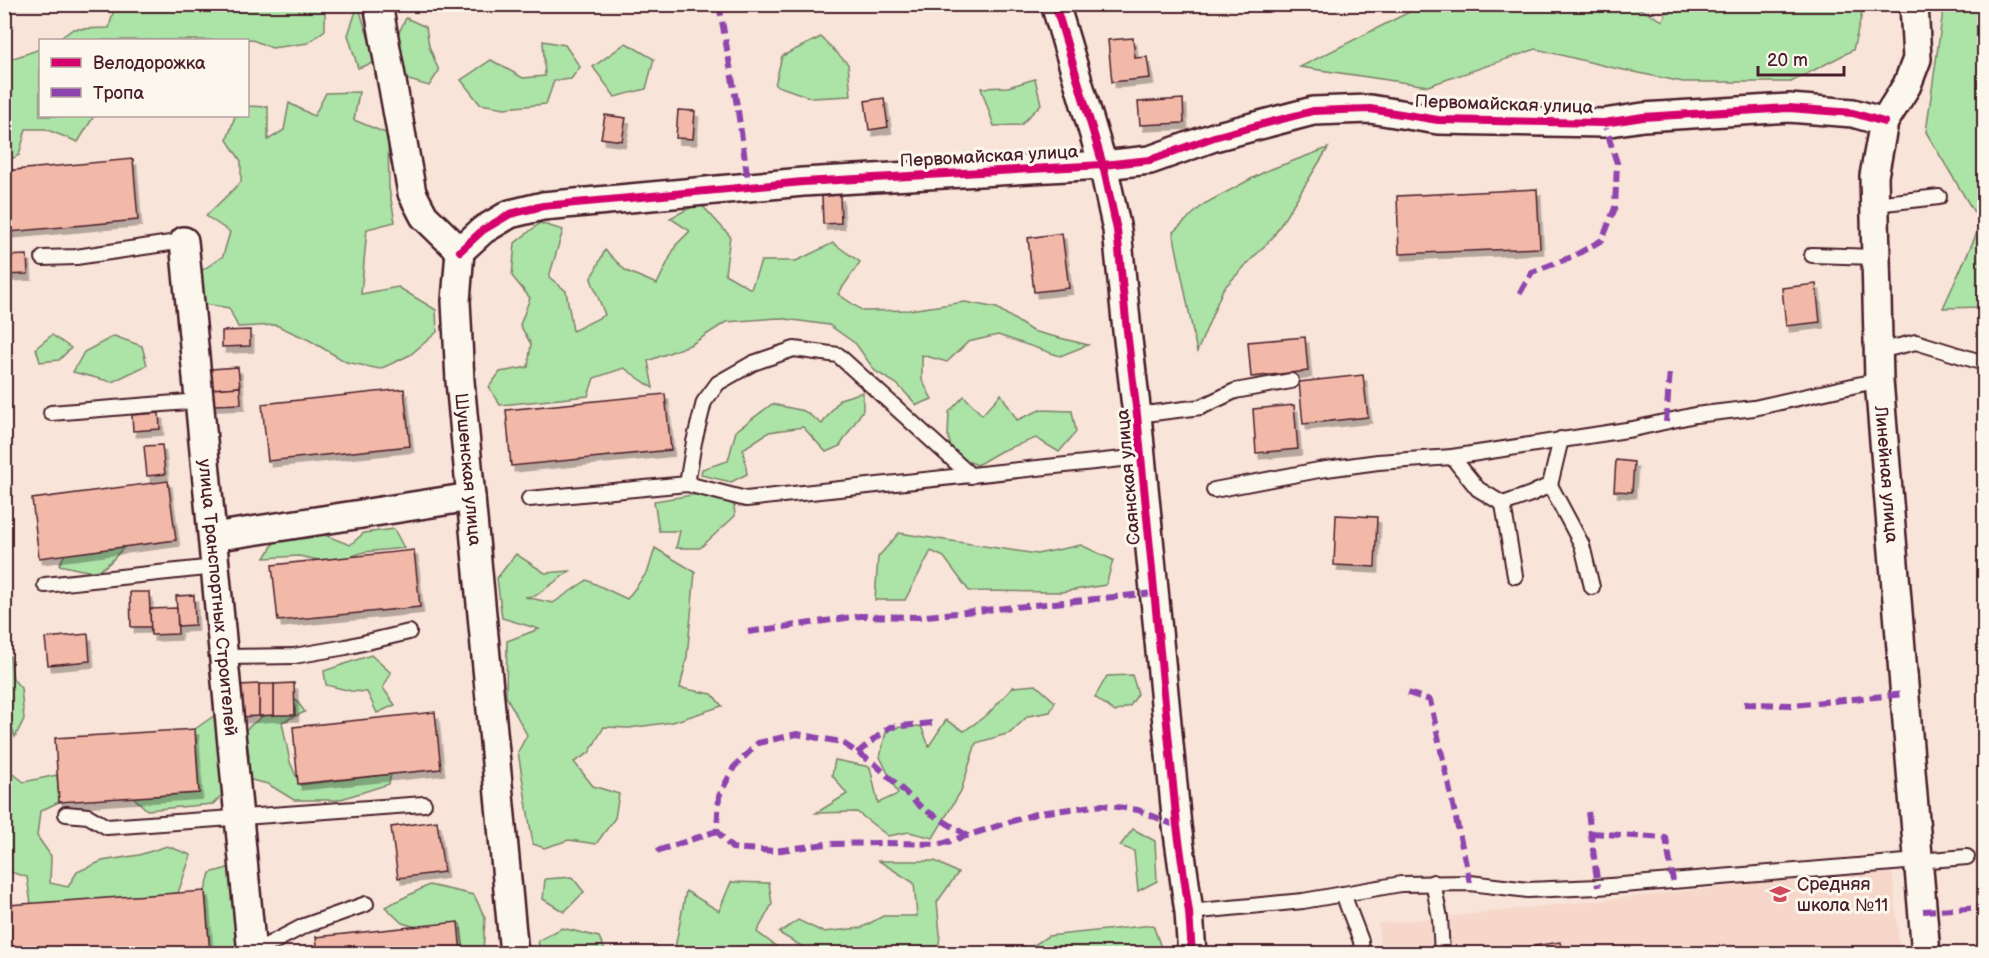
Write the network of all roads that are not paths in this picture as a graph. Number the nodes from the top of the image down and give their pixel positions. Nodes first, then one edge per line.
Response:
1 (378, 4) edge
2 (1055, 4) edge
3 (1914, 4) edge
4 (1884, 122) junction
5 (1103, 165) junction
6 (1939, 196) dead end
7 (1875, 204) junction
8 (184, 241) joint
9 (460, 251) junction
10 (1812, 255) dead end
11 (1876, 257) junction
12 (43, 258) dead end
13 (1879, 351) junction
14 (1984, 363) edge
15 (1879, 380) junction
16 (1291, 381) dead end
17 (200, 401) junction
18 (51, 413) dead end
19 (1137, 415) junction
20 (1561, 439) junction
21 (1141, 457) junction
22 (1452, 457) junction
23 (971, 476) junction
24 (687, 484) junction
25 (1550, 485) junction
26 (1214, 490) dead end
27 (471, 497) junction
28 (529, 499) dead end
29 (1503, 504) junction
30 (213, 537) junction
31 (215, 567) junction
32 (1515, 576) dead end
33 (45, 585) dead end
34 (1592, 587) dead end
35 (408, 632) dead end
36 (224, 657) junction
37 (424, 804) dead end
38 (66, 814) dead end
39 (239, 817) junction
40 (1967, 857) dead end
41 (1919, 861) junction
42 (1433, 882) junction
43 (1343, 894) junction
44 (366, 904) dead end
45 (1189, 912) junction
46 (252, 953) edge
47 (514, 954) edge
48 (1192, 954) edge
49 (1362, 954) edge
50 (1442, 954) edge
51 (1926, 954) edge

1 - 9 street
2 - 5 street, Саянская улица
3 - 4 street, Линейная улица
4 - 5 street, Первомайская улица
4 - 7 street, Линейная улица
5 - 9 street, Первомайская улица
5 - 19 street, Саянская улица
6 - 7 lane
7 - 11 street, Линейная улица
8 - 12 lane
8 - 17 street, улица Транспортных Строителей
9 - 27 street, Шушенская улица
10 - 11 lane
11 - 13 street, Линейная улица
13 - 14 lane
13 - 15 street, Линейная улица
15 - 20 lane
15 - 41 street, Линейная улица
16 - 19 lane
17 - 18 lane
17 - 30 street, улица Транспортных Строителей
19 - 21 street, Саянская улица
20 - 22 lane
20 - 25 lane
21 - 23 lane
21 - 45 street, Саянская улица
22 - 26 lane
22 - 29 lane
23 - 24 lane
23 - 24 lane
24 - 28 lane
25 - 29 lane
25 - 34 lane
27 - 30 street
27 - 47 street, Шушенская улица
29 - 32 lane
30 - 31 street, улица Транспортных Строителей
31 - 33 lane
31 - 36 street, улица Транспортных Строителей
35 - 36 lane
36 - 39 street, улица Транспортных Строителей
37 - 39 lane
38 - 39 lane
39 - 46 street, улица Транспортных Строителей
40 - 41 lane
41 - 42 lane
41 - 51 street, Линейная улица
42 - 43 lane
42 - 50 lane
43 - 45 lane
43 - 49 lane
44 - 46 lane
45 - 48 street, Саянская улица

